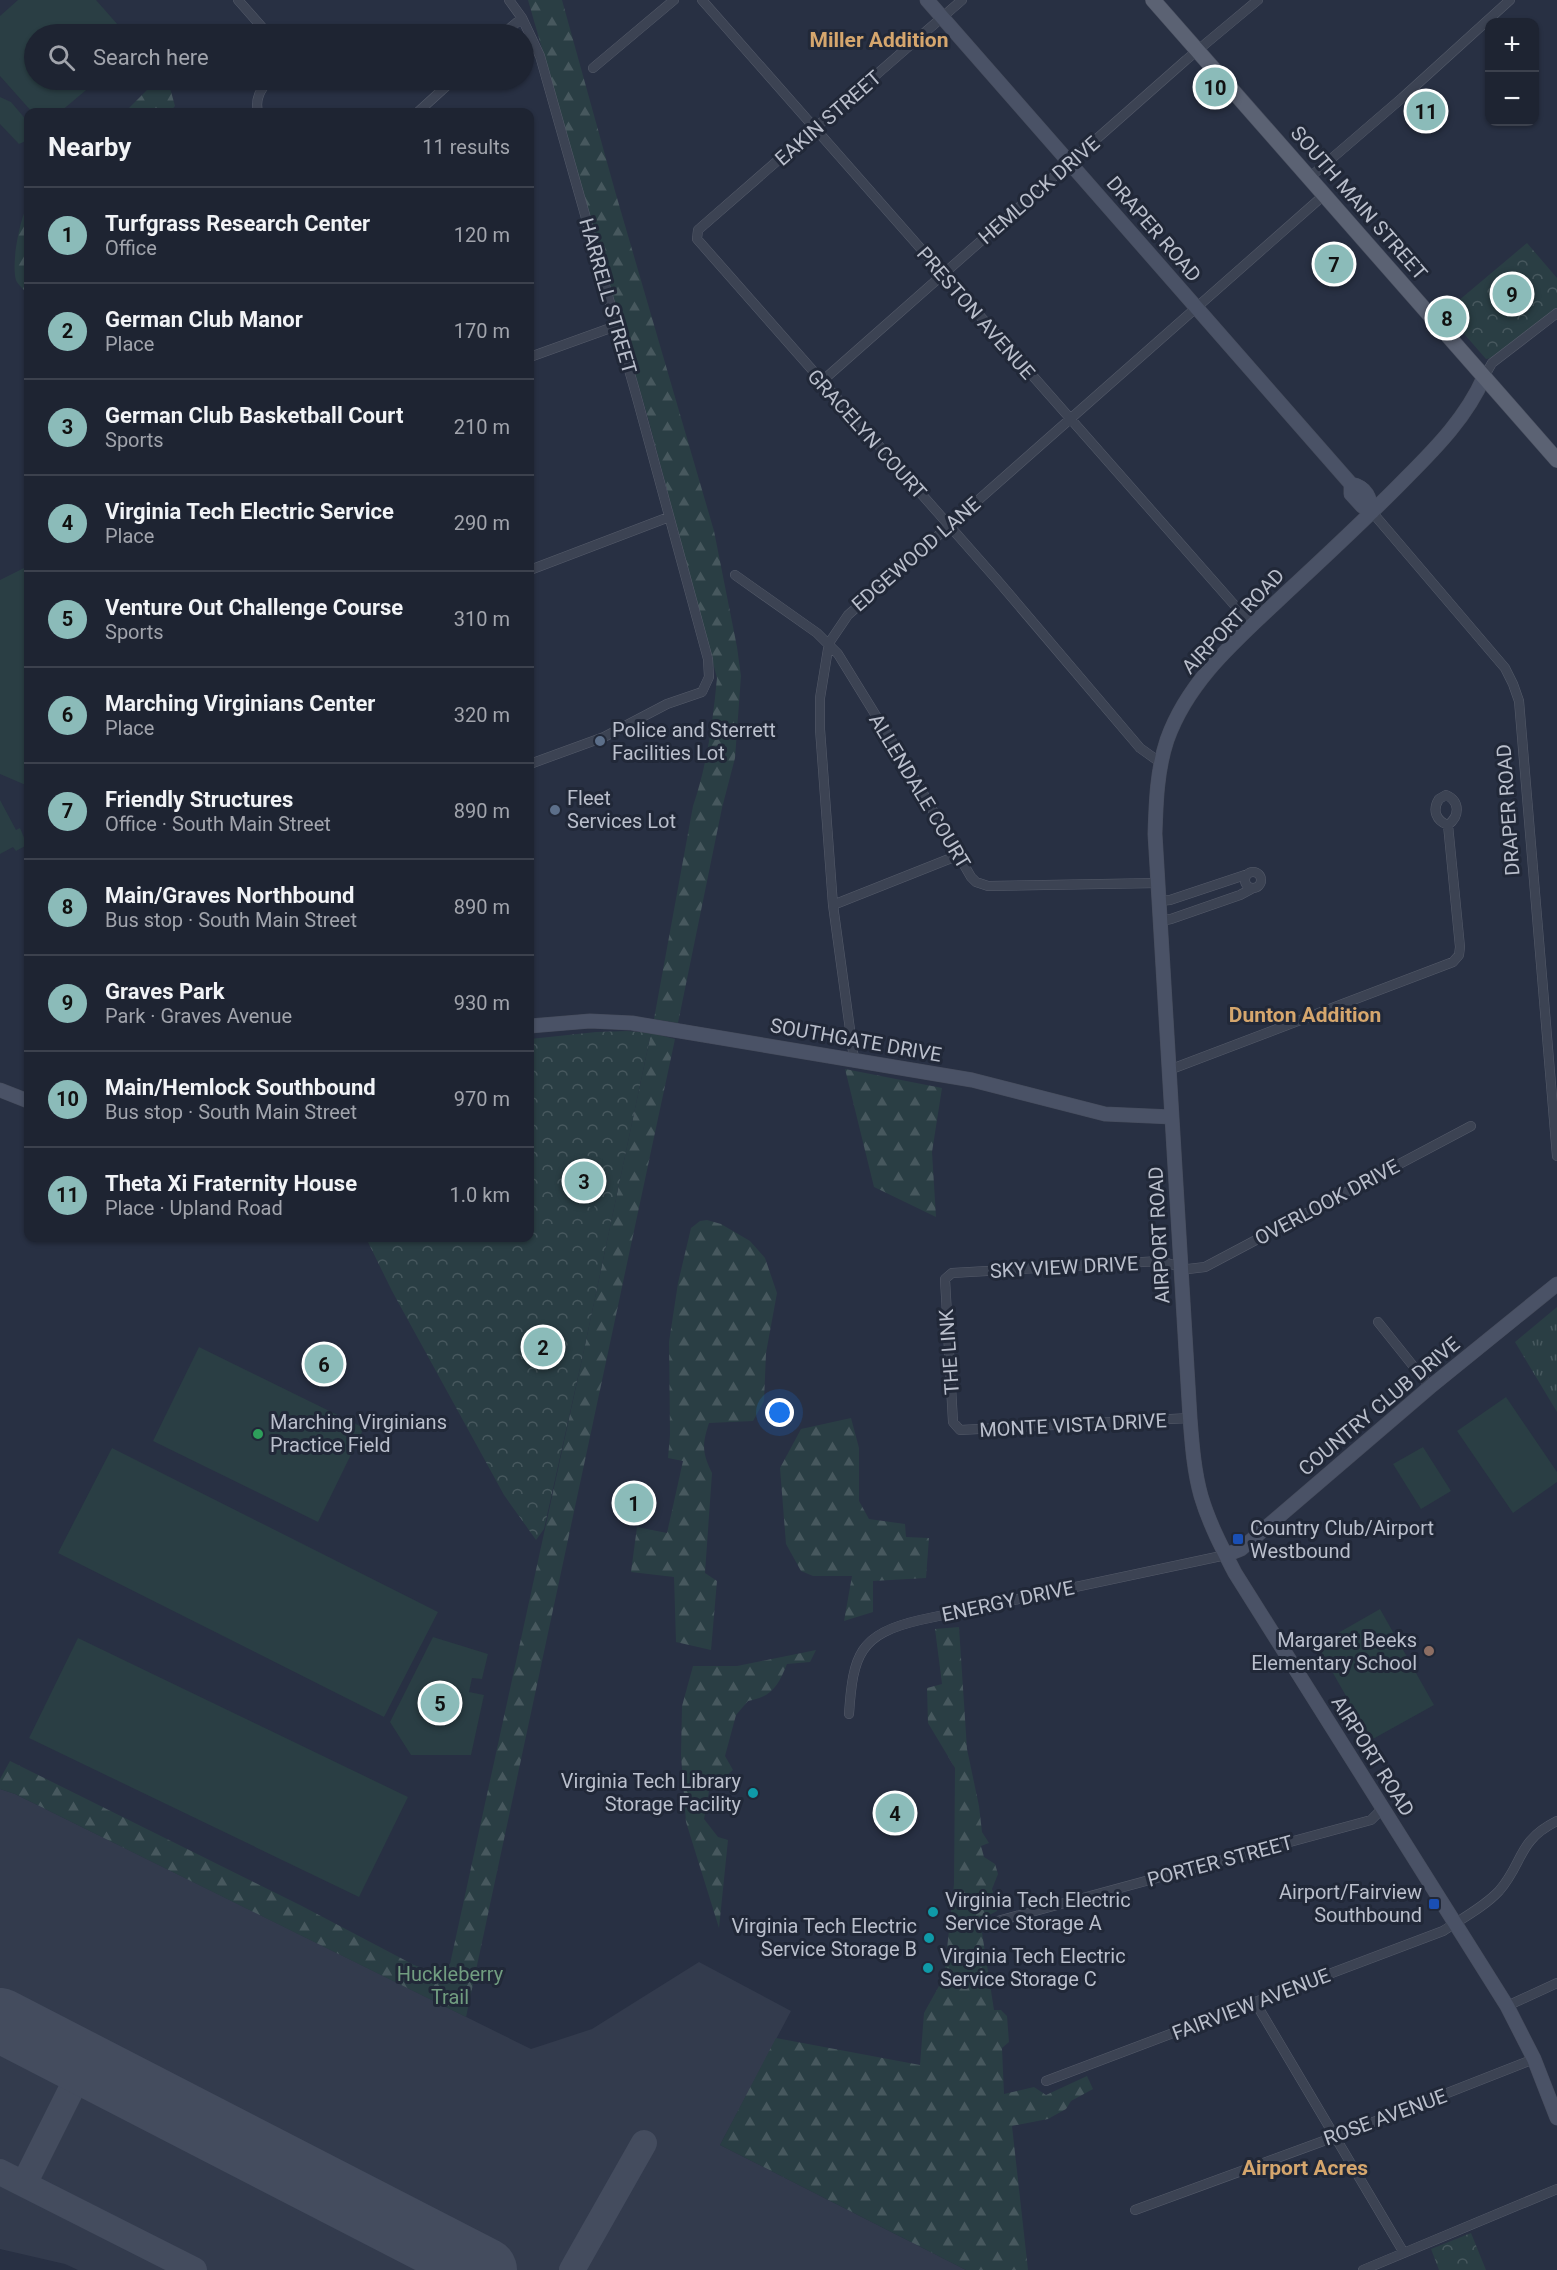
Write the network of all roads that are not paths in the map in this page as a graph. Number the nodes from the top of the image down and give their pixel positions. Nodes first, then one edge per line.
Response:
1 (238, 0) edge
2 (509, 0) edge
3 (674, 0) edge
4 (702, 0) edge
5 (927, 0) edge
6 (962, 0) edge
7 (1153, 0) edge
8 (1258, 0) edge
9 (1510, 0) edge
10 (943, 17) junction
11 (522, 18) junction
12 (259, 24) edge
13 (515, 24) edge
14 (525, 24) edge
15 (534, 43) edge
16 (1198, 51) junction
17 (593, 68) dead end
18 (260, 90) edge
19 (442, 90) edge
20 (258, 108) edge
21 (422, 108) edge
22 (815, 130) junction
23 (1071, 162) junction
24 (1309, 178) junction
25 (1324, 195) junction
26 (696, 236) joint
27 (942, 274) junction
28 (1196, 308) junction
29 (1557, 314) edge
30 (616, 326) junction
31 (534, 356) edge
32 (1484, 377) junction
33 (821, 382) junction
34 (1070, 419) junction
35 (1557, 460) edge
36 (1372, 512) junction
37 (669, 516) junction
38 (948, 526) junction
39 (534, 568) edge
40 (735, 575) dead end
41 (1252, 625) junction
42 (829, 643) junction
43 (534, 763) edge
44 (1161, 763) junction
45 (1448, 825) dead end
46 (958, 855) junction
47 (1158, 883) junction
48 (1159, 901) junction
49 (833, 905) junction
50 (1160, 921) junction
51 (534, 1026) edge
52 (854, 1059) junction
53 (1169, 1070) junction
54 (0, 1090) edge
55 (24, 1099) edge
56 (1172, 1117) junction
57 (1471, 1126) dead end
58 (1557, 1156) edge
59 (1181, 1266) junction
60 (947, 1275) joint
61 (1557, 1284) edge
62 (1378, 1322) dead end
63 (1430, 1387) junction
64 (1190, 1418) junction
65 (957, 1428) joint
66 (1226, 1555) junction
67 (849, 1714) dead end
68 (1383, 1808) junction
69 (1557, 1821) edge
70 (1455, 1923) junction
71 (983, 1925) dead end
72 (1557, 1983) edge
73 (1255, 2002) junction
74 (1507, 2006) junction
75 (1534, 2059) junction
76 (1046, 2081) dead end
77 (1557, 2118) edge
78 (1335, 2135) junction
79 (1557, 2188) edge
80 (1135, 2210) dead end
81 (1404, 2253) junction
82 (1363, 2270) edge

1 - 12 street
2 - 11 street, HARRELL STREET
3 - 17 street
4 - 22 street, PRESTON AVENUE
5 - 10 street, DRAPER ROAD
6 - 10 street, EAKIN STREET
7 - 16 main road, SOUTH MAIN STREET
8 - 16 street, HEMLOCK DRIVE
9 - 24 street
10 - 22 street, EAKIN STREET
10 - 23 street, DRAPER ROAD
11 - 13 street
11 - 14 street, HARRELL STREET
15 - 30 street, HARRELL STREET
16 - 23 street, HEMLOCK DRIVE
16 - 24 main road, SOUTH MAIN STREET
18 - 20 street
19 - 21 street
22 - 26 street, EAKIN STREET
22 - 27 street, PRESTON AVENUE
23 - 27 street, HEMLOCK DRIVE
23 - 28 street, DRAPER ROAD
24 - 25 main road, SOUTH MAIN STREET
25 - 28 street, EDGEWOOD LANE
25 - 32 main road, SOUTH MAIN STREET
26 - 33 street, GRACELYN COURT
27 - 33 street, HEMLOCK DRIVE
27 - 34 street, PRESTON AVENUE
28 - 34 street, EDGEWOOD LANE
28 - 36 street, DRAPER ROAD
29 - 32 street
30 - 31 street
30 - 37 street, HARRELL STREET
32 - 35 main road, SOUTH MAIN STREET
32 - 36 street, AIRPORT ROAD
33 - 38 street, GRACELYN COURT
34 - 38 street, EDGEWOOD LANE
34 - 41 street, PRESTON AVENUE
36 - 41 street, AIRPORT ROAD
36 - 58 street, DRAPER ROAD
37 - 39 street
37 - 43 street, HARRELL STREET
38 - 42 street, EDGEWOOD LANE
38 - 44 street, GRACELYN COURT
40 - 42 street, ALLENDALE COURT
41 - 44 street, AIRPORT ROAD
42 - 46 street, ALLENDALE COURT
42 - 49 street, EDGEWOOD LANE
44 - 47 street, AIRPORT ROAD
45 - 53 street
46 - 47 street, ALLENDALE COURT
46 - 49 street
47 - 48 street, AIRPORT ROAD
48 - 50 street, AIRPORT ROAD
48 - 50 street
49 - 52 street, EDGEWOOD LANE
50 - 53 street, AIRPORT ROAD
51 - 52 street, SOUTHGATE DRIVE
52 - 56 street, SOUTHGATE DRIVE
53 - 56 street, AIRPORT ROAD
54 - 55 street
56 - 59 street, AIRPORT ROAD
57 - 59 street, OVERLOOK DRIVE
59 - 60 street, SKY VIEW DRIVE
59 - 64 street, AIRPORT ROAD
60 - 65 street, THE LINK
61 - 63 street, COUNTRY CLUB DRIVE
62 - 63 street
63 - 66 street, COUNTRY CLUB DRIVE
64 - 65 street, MONTE VISTA DRIVE
64 - 66 street, AIRPORT ROAD
66 - 67 street, ENERGY DRIVE
66 - 68 street, AIRPORT ROAD
68 - 70 street, AIRPORT ROAD
68 - 71 street, PORTER STREET
69 - 70 street, FAIRVIEW AVENUE
70 - 73 street, FAIRVIEW AVENUE
70 - 74 street, AIRPORT ROAD
72 - 74 street
73 - 76 street, FAIRVIEW AVENUE
73 - 78 street
74 - 75 street, AIRPORT ROAD
75 - 77 street, AIRPORT ROAD
75 - 78 street, ROSE AVENUE
78 - 80 street, ROSE AVENUE
78 - 81 street
79 - 81 street
81 - 82 street

